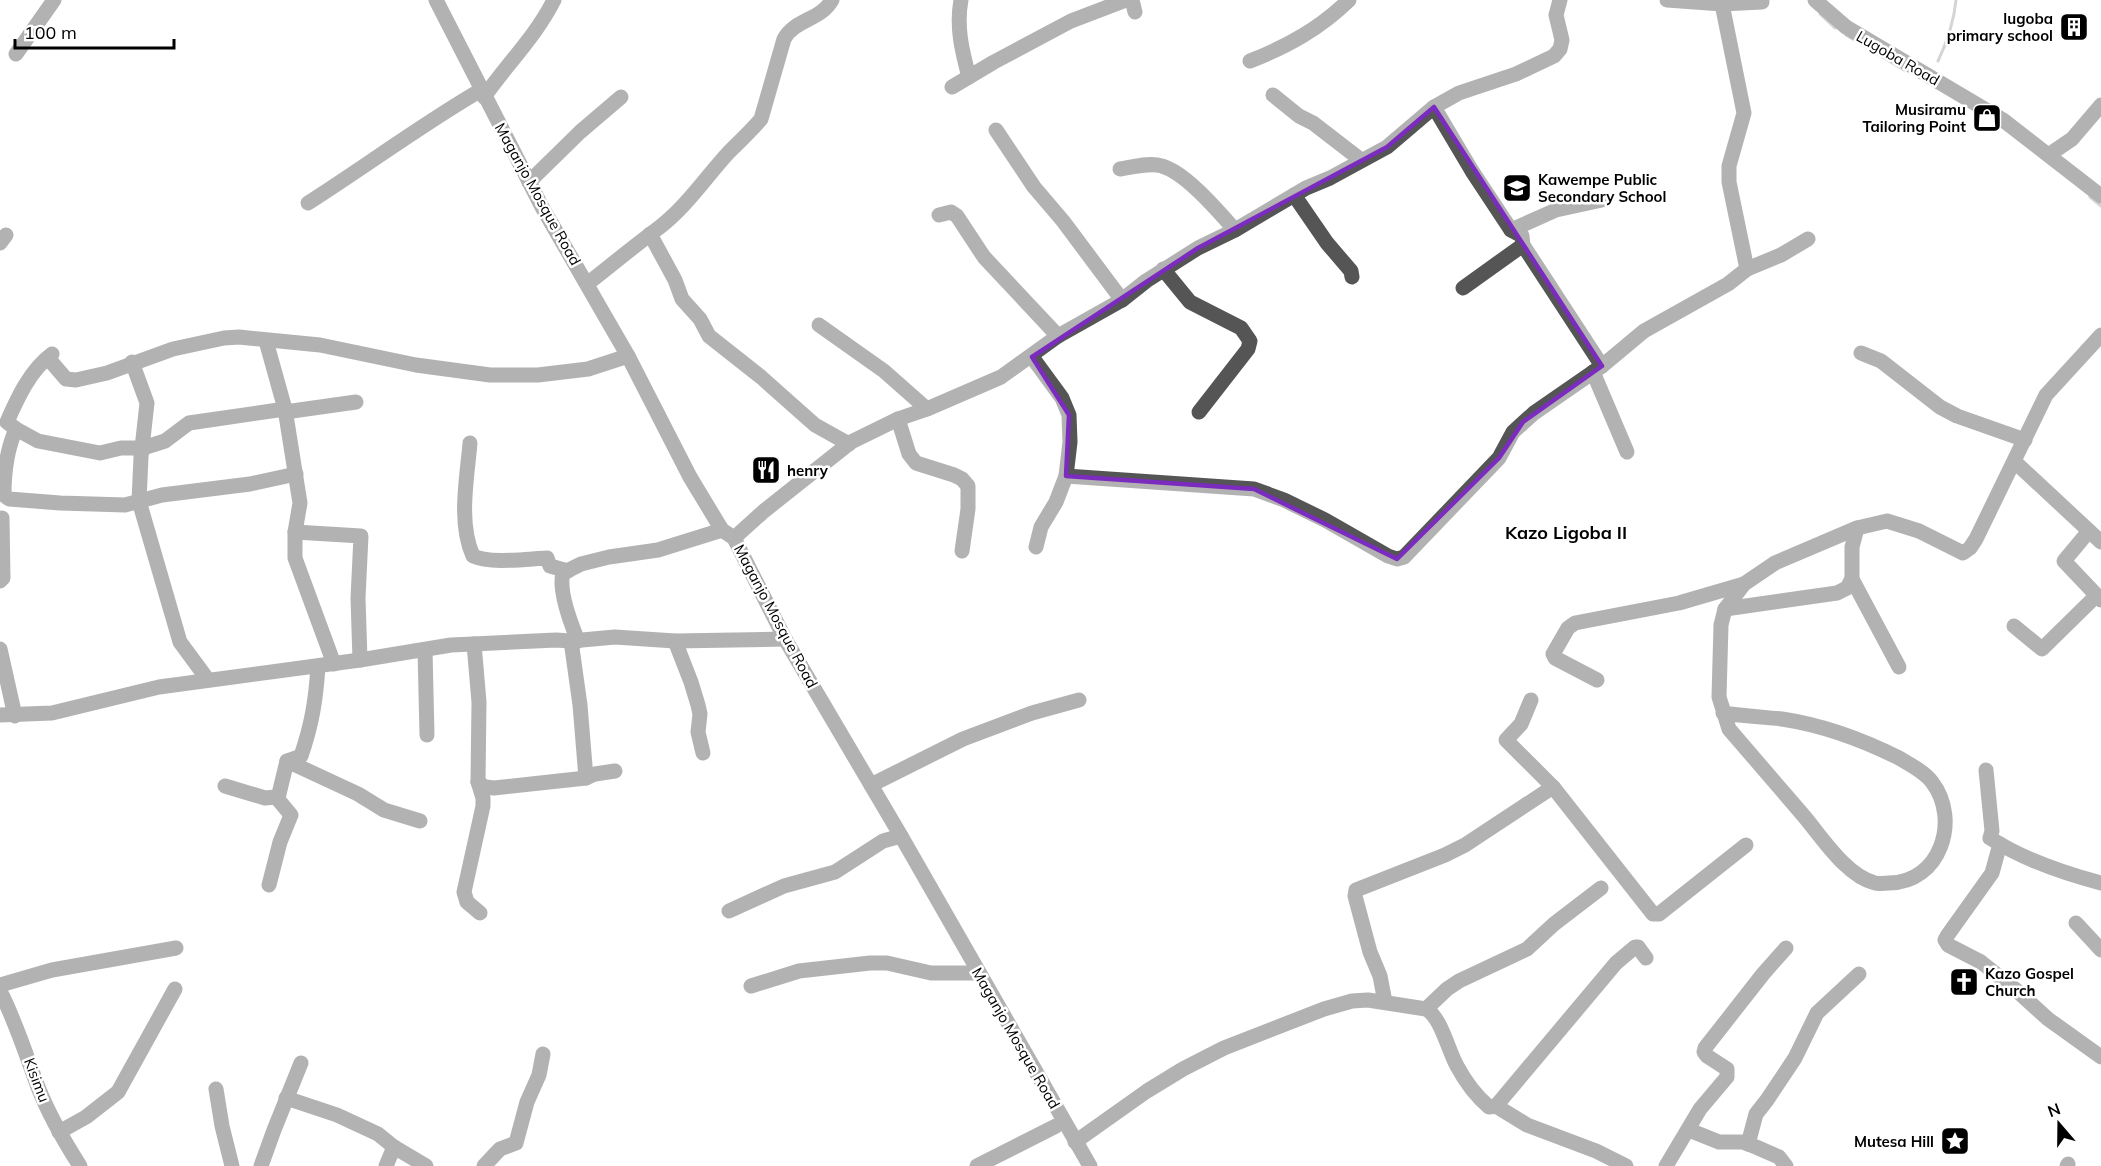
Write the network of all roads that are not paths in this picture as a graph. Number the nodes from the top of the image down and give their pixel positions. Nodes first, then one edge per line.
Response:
1 (54, 0) edge
2 (436, 0) edge
3 (554, 0) edge
4 (832, 0) edge
5 (961, 0) edge
6 (1349, 0) edge
7 (1560, 0) edge
8 (1666, 0) edge
9 (1815, 0) edge
10 (1762, 2) dead end
11 (1131, 4) edge
12 (1722, 4) junction
13 (16, 54) dead end
14 (1250, 61) dead end
15 (969, 77) junction
16 (952, 87) dead end
17 (483, 94) junction
18 (1273, 95) dead end
19 (621, 97) dead end
20 (2101, 105) edge
21 (1434, 107) junction
22 (996, 130) dead end
23 (2050, 154) junction
24 (1361, 160) junction
25 (1120, 169) dead end
26 (529, 182) junction
27 (1294, 195) junction
28 (2101, 196) edge
29 (1602, 200) dead end
30 (308, 203) dead end
31 (939, 215) dead end
32 (1235, 230) junction
33 (1511, 230) junction
34 (650, 234) junction
35 (1808, 239) dead end
36 (1523, 244) junction
37 (1163, 269) junction
38 (1748, 269) junction
39 (1352, 277) dead end
40 (587, 284) junction
41 (1463, 288) dead end
42 (1122, 300) junction
43 (819, 325) dead end
44 (2101, 334) edge
45 (1059, 336) junction
46 (266, 341) junction
47 (1861, 352) dead end
48 (628, 356) junction
49 (1032, 357) junction
50 (132, 362) junction
51 (1598, 369) junction
52 (356, 402) dead end
53 (285, 410) junction
54 (927, 410) junction
55 (1199, 412) dead end
56 (898, 419) junction
57 (16, 429) junction
58 (2025, 440) junction
59 (470, 443) dead end
60 (849, 444) junction
61 (143, 448) junction
62 (1627, 452) dead end
63 (2015, 462) junction
64 (296, 474) junction
65 (1066, 476) junction
66 (2, 478) edge
67 (139, 501) junction
68 (2, 518) dead end
69 (1857, 528) junction
70 (2089, 531) junction
71 (295, 532) junction
72 (728, 534) junction
73 (2101, 542) edge
74 (1036, 547) dead end
75 (962, 551) dead end
76 (568, 572) junction
77 (1852, 579) junction
78 (0, 581) edge
79 (1744, 584) junction
80 (2099, 598) edge
81 (1725, 609) junction
82 (2014, 626) dead end
83 (785, 639) junction
84 (574, 641) junction
85 (675, 641) junction
86 (474, 644) junction
87 (0, 649) edge
88 (425, 650) junction
89 (360, 660) junction
90 (326, 665) junction
91 (1899, 667) dead end
92 (208, 680) junction
93 (1597, 680) dead end
94 (1079, 700) dead end
95 (1531, 700) dead end
96 (1723, 713) junction
97 (7, 715) edge
98 (427, 735) dead end
99 (703, 753) dead end
100 (287, 761) junction
101 (1986, 770) dead end
102 (615, 771) dead end
103 (586, 778) junction
104 (478, 782) junction
105 (871, 785) junction
106 (225, 786) dead end
107 (1553, 787) junction
108 (278, 798) junction
109 (420, 821) dead end
110 (901, 836) junction
111 (2000, 844) junction
112 (1746, 845) dead end
113 (2101, 883) edge
114 (268, 885) dead end
115 (1601, 888) dead end
116 (729, 911) dead end
117 (480, 913) dead end
118 (2076, 924) dead end
119 (176, 948) dead end
120 (1786, 948) dead end
121 (2101, 950) edge
122 (1647, 958) dead end
123 (979, 973) junction
124 (1859, 974) dead end
125 (0, 985) edge
126 (751, 986) dead end
127 (175, 989) dead end
128 (0, 991) edge
129 (1385, 1002) junction
130 (1426, 1009) junction
131 (543, 1054) dead end
132 (2101, 1057) edge
133 (301, 1063) dead end
134 (216, 1089) dead end
135 (286, 1098) junction
136 (1496, 1106) junction
137 (1056, 1126) dead end
138 (1689, 1130) junction
139 (59, 1132) junction
140 (1075, 1142) junction
141 (1748, 1144) junction
142 (394, 1147) junction
143 (80, 1166) edge
144 (232, 1166) edge
145 (261, 1166) edge
146 (386, 1166) edge
147 (426, 1166) edge
148 (484, 1166) edge
149 (977, 1166) edge
150 (1090, 1166) edge
151 (1626, 1166) edge
152 (1666, 1166) edge
153 (1786, 1166) edge

1 - 13 street
2 - 17 street, Maganjo Mosque Road
3 - 17 street
4 - 34 street
5 - 15 street
6 - 14 street
7 - 21 street
8 - 12 street
9 - 23 street, Lugoba Road
10 - 12 street
11 - 15 street
12 - 38 street
15 - 16 street
17 - 26 street, Maganjo Mosque Road
17 - 30 street
18 - 24 street
19 - 26 street
20 - 23 street
21 - 24 street
21 - 33 street
22 - 42 street
23 - 28 street, Lugoba Road
24 - 27 street
25 - 32 street
26 - 40 street, Maganjo Mosque Road
27 - 32 street
27 - 39 street
29 - 33 street
31 - 45 street
32 - 37 street
33 - 36 street
34 - 40 street
34 - 60 street
35 - 38 street
36 - 41 street
36 - 51 street
37 - 42 street
37 - 55 street
38 - 51 street
40 - 48 street, Maganjo Mosque Road
42 - 45 street
43 - 54 street
44 - 58 street
45 - 49 street
46 - 48 street
46 - 50 street
46 - 53 street
47 - 58 street
48 - 72 street, Maganjo Mosque Road
49 - 54 street
49 - 65 street
50 - 57 street
50 - 61 street
51 - 62 street
51 - 65 street
52 - 53 street
53 - 61 street
53 - 64 street
54 - 56 street
56 - 60 street
56 - 75 street
57 - 61 street
57 - 66 street
58 - 63 street
59 - 76 street
60 - 72 street
61 - 67 street
63 - 69 street
63 - 70 street
64 - 67 street
64 - 71 street
65 - 74 street
66 - 67 street
67 - 92 street
68 - 78 street
69 - 77 street
69 - 79 street
70 - 73 street
70 - 80 street
71 - 89 street
71 - 90 street
72 - 76 street
72 - 83 street, Maganjo Mosque Road
76 - 84 street
77 - 81 street
77 - 91 street
79 - 81 street
79 - 93 street
80 - 82 street
81 - 96 street
83 - 85 street
83 - 105 street, Maganjo Mosque Road
84 - 85 street
84 - 86 street
84 - 103 street
85 - 99 street
86 - 88 street
86 - 104 street
87 - 97 street
88 - 89 street
88 - 98 street
89 - 90 street
90 - 92 street
90 - 100 street
92 - 97 street
94 - 105 street
95 - 107 street
96 - 96 street
100 - 108 street
100 - 109 street
101 - 111 street
102 - 103 street
103 - 104 street
104 - 117 street
105 - 110 street, Maganjo Mosque Road
106 - 108 street
107 - 112 street
107 - 129 street
108 - 114 street
110 - 116 street
110 - 123 street, Maganjo Mosque Road
111 - 113 street
111 - 132 street
115 - 130 street
118 - 121 street
119 - 125 street
120 - 138 street
122 - 136 street
123 - 126 street
123 - 140 street, Maganjo Mosque Road
124 - 141 street
127 - 139 street
128 - 139 street, Kisimu
129 - 130 street
129 - 140 street
130 - 136 street
131 - 148 street
133 - 135 street
134 - 144 street
135 - 142 street
135 - 145 street
136 - 151 street
137 - 149 street
138 - 141 street
138 - 152 street
139 - 143 street, Kisimu
140 - 150 street, Maganjo Mosque Road
141 - 153 street
142 - 146 street
142 - 147 street

